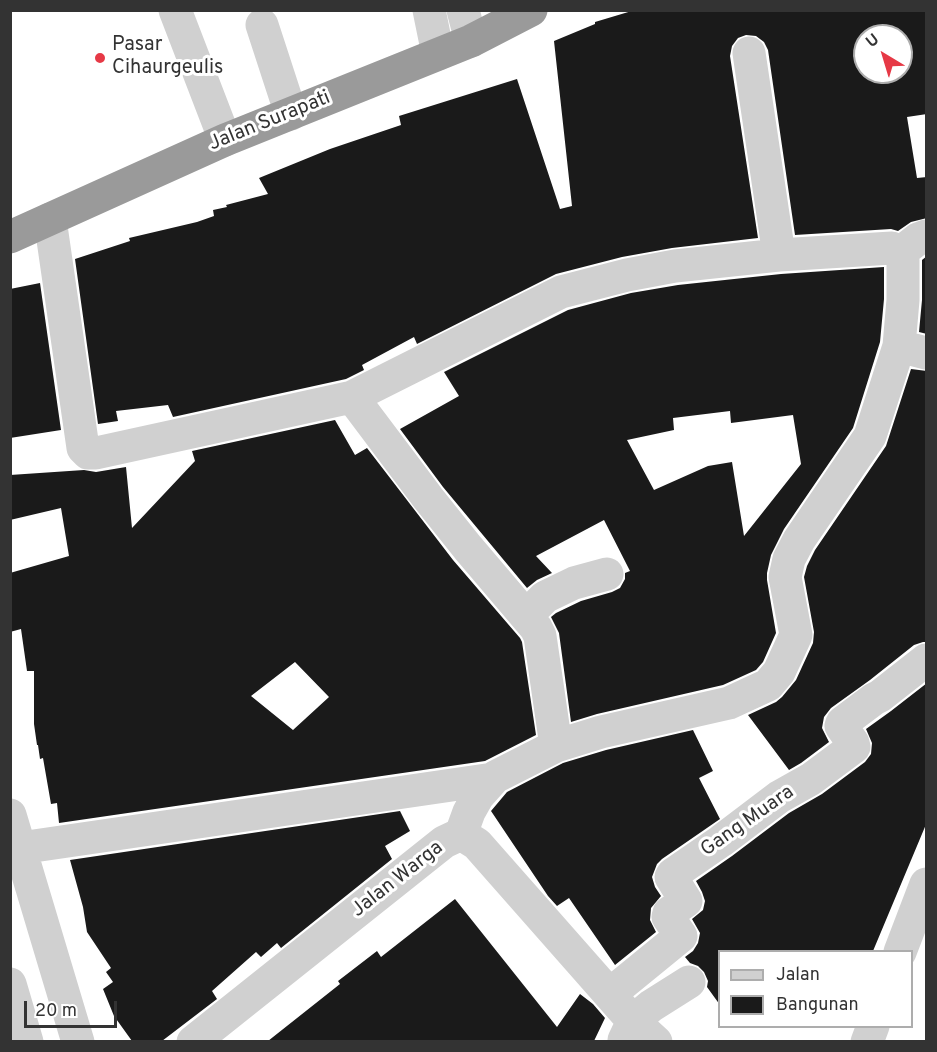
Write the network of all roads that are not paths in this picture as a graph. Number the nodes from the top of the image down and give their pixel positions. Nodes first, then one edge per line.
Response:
1 (175, 10) edge
2 (429, 10) edge
3 (531, 10) edge
4 (262, 25) dead end
5 (467, 26) edge
6 (749, 53) dead end
7 (438, 54) junction
8 (291, 114) junction
9 (225, 140) junction
10 (50, 219) junction
11 (10, 237) edge
12 (913, 245) edge
13 (779, 255) junction
14 (913, 349) edge
15 (352, 397) junction
16 (607, 574) dead end
17 (526, 616) junction
18 (927, 660) edge
19 (556, 746) junction
20 (493, 779) junction
21 (10, 815) edge
22 (461, 834) junction
23 (20, 848) junction
24 (927, 884) edge
25 (911, 941) edge
26 (689, 982) dead end
27 (10, 984) edge
28 (610, 994) junction
29 (637, 1035) edge
30 (27, 1041) edge
31 (78, 1041) edge
32 (193, 1041) edge

1 - 9 street
2 - 7 street
3 - 5 highway, Jalan Surapati
4 - 8 street
5 - 7 highway, Jalan Surapati
6 - 13 street
7 - 8 highway, Jalan Surapati
8 - 9 highway, Jalan Surapati
9 - 10 highway, Jalan Surapati
10 - 11 highway, Jalan Surapati
10 - 15 street
12 - 13 street
12 - 14 street
13 - 15 street
14 - 19 street
15 - 17 street
16 - 17 street
17 - 19 street
18 - 28 street, Gang Muara
19 - 20 street
20 - 22 street
20 - 23 street
21 - 23 street
22 - 28 street, Jalan Warga
22 - 32 street, Jalan Warga
23 - 31 street
24 - 25 street
26 - 29 street
27 - 30 street
28 - 29 street, Jalan Warga

